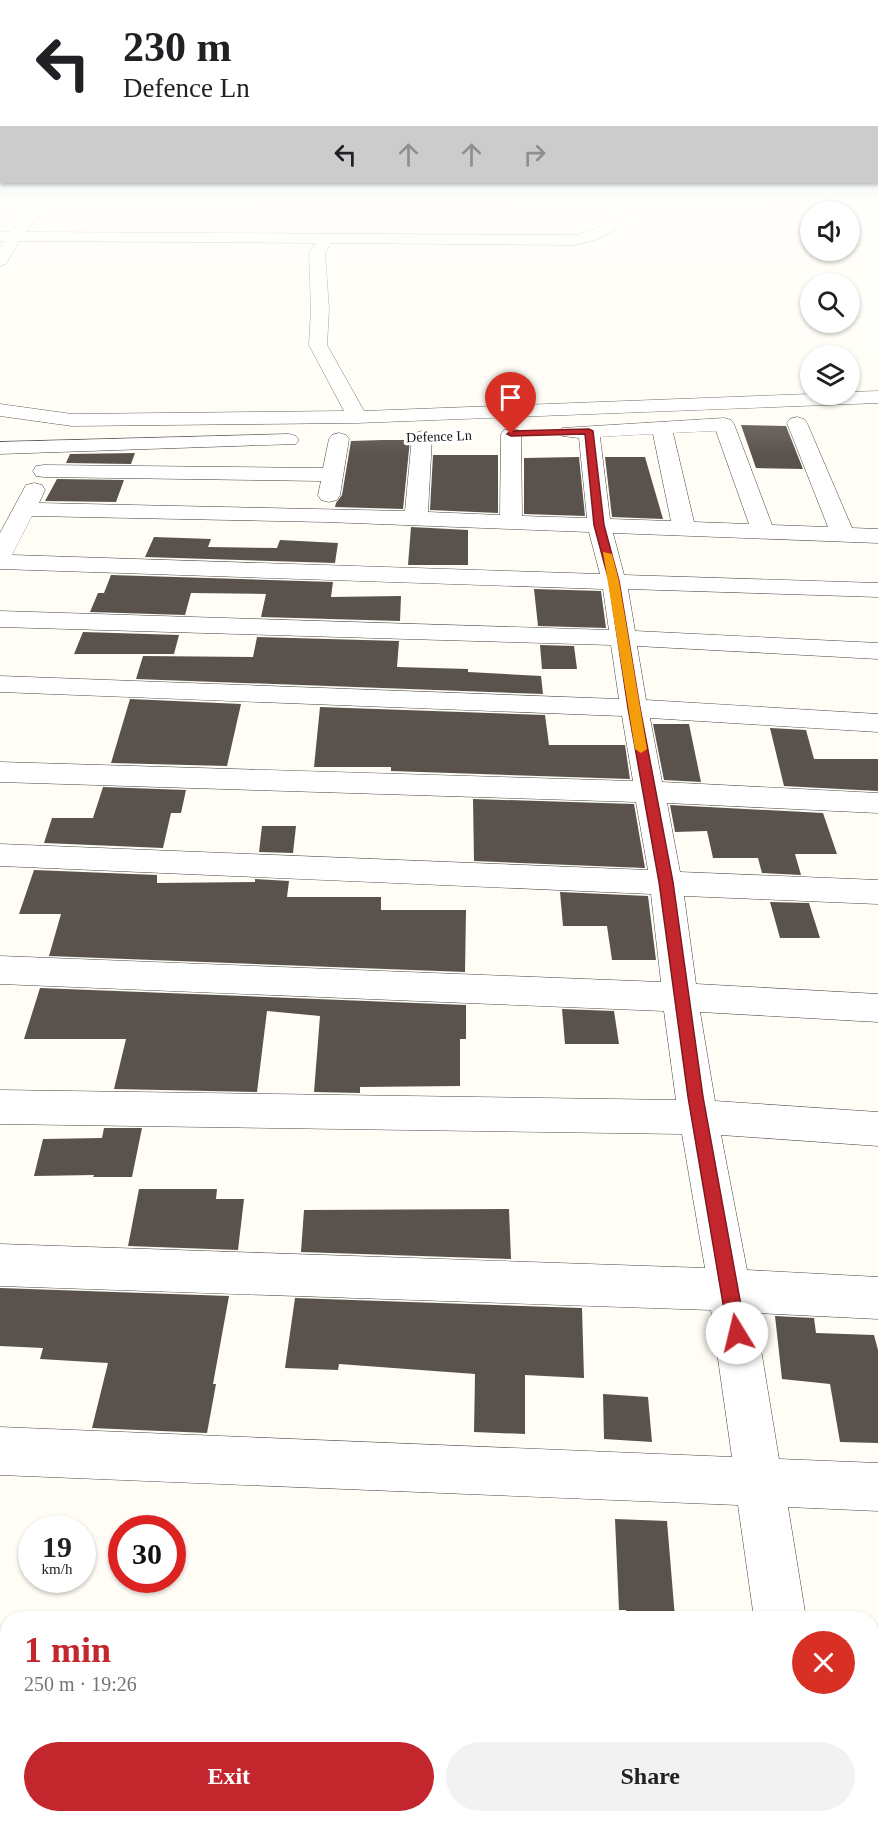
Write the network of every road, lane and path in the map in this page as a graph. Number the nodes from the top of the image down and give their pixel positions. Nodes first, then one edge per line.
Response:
1 (319, 285) edge
2 (878, 397) edge
3 (0, 410) edge
4 (357, 417) junction
5 (820, 422) dead end
6 (662, 429) junction
7 (589, 431) junction
8 (511, 434) junction
9 (489, 435) dead end
10 (444, 436) dead end
11 (398, 437) dead end
12 (422, 437) junction
13 (363, 438) dead end
14 (339, 439) junction
15 (57, 446) junction
16 (0, 448) edge
17 (44, 471) junction
18 (332, 475) junction
19 (24, 509) junction
20 (327, 515) junction
21 (416, 518) junction
22 (512, 522) junction
23 (599, 525) junction
24 (684, 529) junction
25 (763, 532) junction
26 (843, 535) junction
27 (878, 536) edge
28 (0, 555) edge
29 (0, 562) edge
30 (614, 581) junction
31 (878, 590) edge
32 (0, 619) edge
33 (624, 638) junction
34 (878, 651) edge
35 (0, 684) edge
36 (634, 708) junction
37 (878, 723) edge
38 (0, 772) edge
39 (649, 792) junction
40 (878, 803) edge
41 (0, 855) edge
42 (666, 882) junction
43 (878, 892) edge
44 (0, 970) edge
45 (680, 997) junction
46 (878, 1008) edge
47 (0, 1107) edge
48 (699, 1117) junction
49 (878, 1129) edge
50 (0, 1265) edge
51 (730, 1290) junction
52 (878, 1298) edge
53 (0, 1451) edge
54 (761, 1483) junction
55 (878, 1487) edge
56 (779, 1611) edge

1 - 4 street
2 - 4 street
3 - 4 street
5 - 26 street
6 - 7 street, Defence Ln
6 - 24 street
6 - 25 street, Defence Ln
7 - 8 street, Defence Ln
7 - 23 street
8 - 9 street, Defence Ln
8 - 22 street
10 - 12 street, Defence Ln
11 - 12 street, Defence Ln
12 - 21 street
13 - 14 street
14 - 15 street
14 - 18 street
15 - 16 street
15 - 17 street
17 - 18 street
17 - 19 street
18 - 20 street
19 - 20 street
19 - 28 street
20 - 21 street
21 - 22 street
22 - 23 street
23 - 24 street
23 - 30 street
24 - 25 street
25 - 26 street
26 - 27 street
29 - 30 street
30 - 31 street
30 - 33 street
32 - 33 street
33 - 34 street
33 - 36 street
35 - 36 street
36 - 37 street
36 - 39 street
38 - 39 street
39 - 40 street
39 - 42 street
41 - 42 street
42 - 43 street
42 - 45 street
44 - 45 street
45 - 46 street
45 - 48 street
47 - 48 street
48 - 49 street
48 - 51 street
50 - 51 street
51 - 52 street
51 - 54 street
53 - 54 street
54 - 55 street
54 - 56 street

